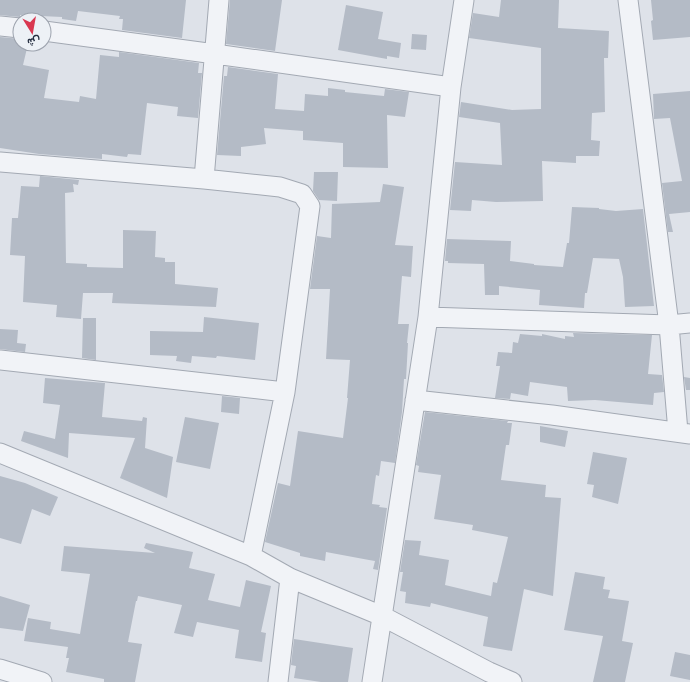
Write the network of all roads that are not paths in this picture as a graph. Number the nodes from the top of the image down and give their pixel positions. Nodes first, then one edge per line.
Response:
1 (220, 0) edge
2 (464, 0) edge
3 (628, 0) edge
4 (0, 26) edge
5 (12, 27) edge
6 (52, 32) edge
7 (215, 54) junction
8 (451, 87) junction
9 (0, 162) edge
10 (204, 179) junction
11 (428, 317) junction
12 (690, 323) edge
13 (669, 324) junction
14 (0, 360) edge
15 (285, 392) junction
16 (415, 400) junction
17 (684, 433) edge
18 (0, 453) edge
19 (251, 556) junction
20 (290, 578) junction
21 (382, 616) junction
22 (0, 669) edge
23 (488, 677) edge
24 (42, 682) edge
25 (278, 682) edge
26 (372, 682) edge
27 (512, 682) edge

1 - 7 street
2 - 8 street
3 - 13 street
4 - 5 street
6 - 7 street
7 - 8 street
7 - 10 street
8 - 11 street
9 - 10 street
10 - 15 street
11 - 13 street
11 - 16 street
12 - 13 street
13 - 17 street
14 - 15 street
15 - 19 street
16 - 17 street
16 - 21 street
18 - 19 street
19 - 20 street
20 - 21 street
20 - 25 street
21 - 23 street
21 - 26 street
22 - 24 street
23 - 27 street

